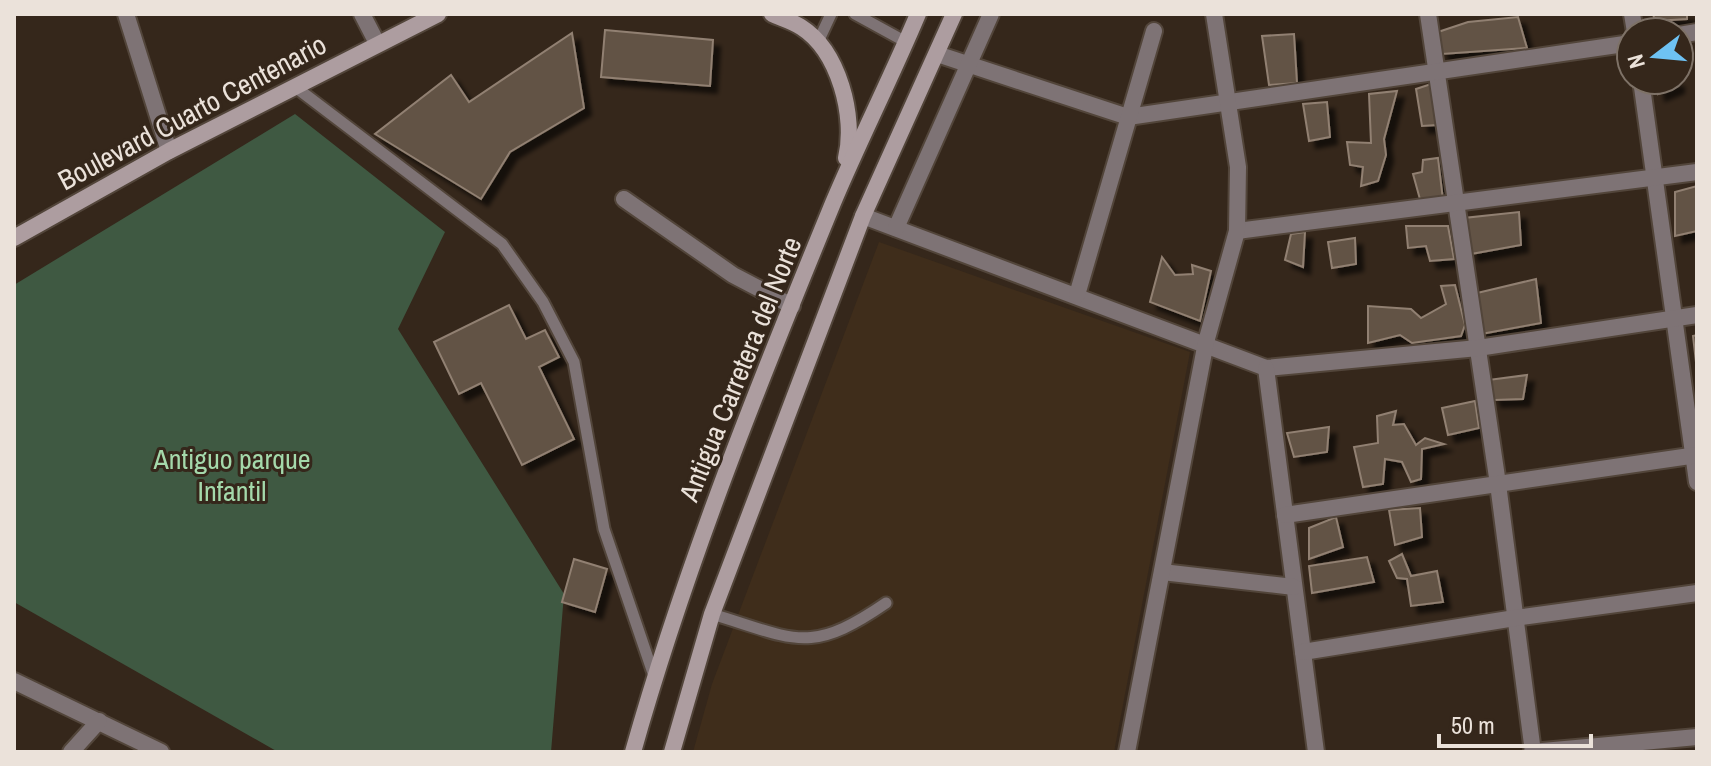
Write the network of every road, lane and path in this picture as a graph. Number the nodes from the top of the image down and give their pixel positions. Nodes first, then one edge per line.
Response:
1 (126, 14) edge
2 (362, 14) edge
3 (438, 14) edge
4 (772, 14) edge
5 (831, 14) edge
6 (855, 14) edge
7 (918, 14) edge
8 (954, 14) edge
9 (991, 14) edge
10 (1214, 14) edge
11 (1428, 14) edge
12 (1154, 31) dead end
13 (818, 42) junction
14 (906, 42) junction
15 (377, 43) junction
16 (1615, 45) edge
17 (937, 54) junction
18 (970, 65) junction
19 (1437, 72) junction
20 (294, 86) junction
21 (1643, 96) edge
22 (1227, 104) junction
23 (1128, 117) junction
24 (169, 151) junction
25 (1697, 172) edge
26 (1655, 177) junction
27 (624, 199) dead end
28 (834, 200) junction
29 (1456, 203) junction
30 (863, 216) junction
31 (896, 228) junction
32 (1237, 231) junction
33 (14, 238) edge
34 (1077, 295) junction
35 (792, 306) junction
36 (1697, 315) edge
37 (1674, 319) junction
38 (1206, 342) junction
39 (1478, 348) junction
40 (1266, 368) junction
41 (1695, 455) edge
42 (1697, 482) edge
43 (1498, 484) junction
44 (1285, 515) junction
45 (1162, 572) junction
46 (1294, 587) junction
47 (1697, 593) edge
48 (886, 603) dead end
49 (712, 614) junction
50 (1515, 618) junction
51 (1303, 652) junction
52 (654, 676) junction
53 (14, 681) edge
54 (99, 721) junction
55 (1697, 737) edge
56 (71, 752) edge
57 (161, 752) edge
58 (633, 752) edge
59 (672, 752) edge
60 (1127, 752) edge
61 (1316, 752) edge
62 (1533, 752) edge

1 - 24 street
2 - 15 street
3 - 15 main road, Boulevard Cuarto Centenario
4 - 13 main road
5 - 13 lane
6 - 14 lane
7 - 14 main road, Antigua Carretera del Norte
8 - 17 main road, Antigua Carretera del Norte
9 - 18 street
10 - 22 street
11 - 19 street
12 - 23 street
13 - 28 main road
14 - 28 main road, Antigua Carretera del Norte
15 - 20 main road, Boulevard Cuarto Centenario
16 - 19 street
17 - 18 street
17 - 30 main road, Antigua Carretera del Norte
18 - 23 street
18 - 31 street
19 - 22 street
19 - 29 street
20 - 24 main road, Boulevard Cuarto Centenario
20 - 52 lane
21 - 26 street
22 - 23 street
22 - 32 street
23 - 34 street
24 - 33 main road, Boulevard Cuarto Centenario
25 - 26 street
26 - 29 street
26 - 37 street
27 - 35 street
28 - 35 main road, Antigua Carretera del Norte
29 - 32 street
29 - 39 street
30 - 31 street
30 - 49 main road, Antigua Carretera del Norte
31 - 34 street
32 - 38 street
34 - 38 street
35 - 52 main road, Antigua Carretera del Norte
36 - 37 street
37 - 39 street
37 - 41 street
38 - 40 street
38 - 45 street
39 - 40 street
39 - 43 street
40 - 44 street
41 - 42 street
41 - 43 street
43 - 44 street
43 - 50 street
44 - 46 street
45 - 46 street
45 - 60 street
46 - 51 street
47 - 50 street
48 - 49 lane
49 - 59 main road, Antigua Carretera del Norte
50 - 51 street
50 - 62 street
51 - 61 street
52 - 58 main road, Antigua Carretera del Norte
53 - 54 street
54 - 56 street
54 - 57 street
55 - 62 street

